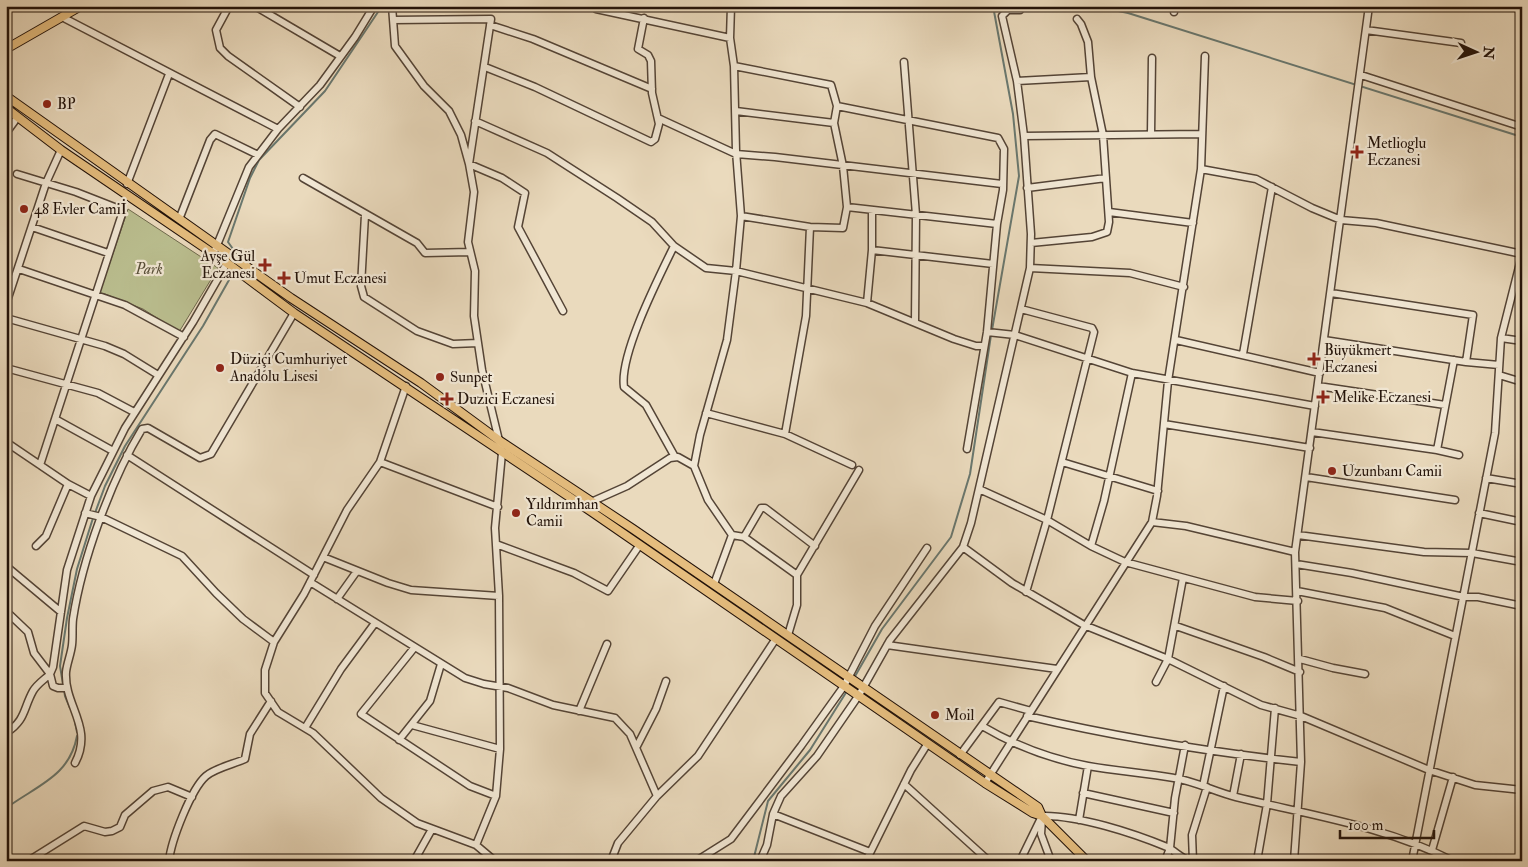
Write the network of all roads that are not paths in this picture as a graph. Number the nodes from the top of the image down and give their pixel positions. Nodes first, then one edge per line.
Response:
1 (80, 6) edge
2 (229, 6) edge
3 (255, 6) edge
4 (374, 6) edge
5 (392, 6) edge
6 (731, 6) edge
7 (1369, 6) edge
8 (596, 10) dead end
9 (1020, 10) dead end
10 (62, 17) junction
11 (644, 18) junction
12 (393, 20) junction
13 (1077, 20) dead end
14 (490, 25) junction
15 (1366, 30) junction
16 (730, 38) junction
17 (1461, 43) dead end
18 (6, 49) edge
19 (340, 56) junction
20 (1205, 56) dead end
21 (1152, 58) dead end
22 (904, 62) dead end
23 (734, 66) junction
24 (485, 67) junction
25 (169, 74) junction
26 (1092, 77) junction
27 (1360, 77) junction
28 (1018, 81) junction
29 (652, 89) junction
30 (6, 96) edge
31 (837, 106) junction
32 (300, 107) junction
33 (6, 108) edge
34 (736, 111) junction
35 (17, 118) junction
36 (658, 118) junction
37 (909, 120) junction
38 (474, 121) junction
39 (834, 123) junction
40 (1522, 127) edge
41 (278, 129) junction
42 (6, 133) edge
43 (1151, 134) junction
44 (1202, 134) junction
45 (1103, 135) junction
46 (1024, 136) junction
47 (61, 150) junction
48 (736, 154) junction
49 (258, 155) junction
50 (469, 164) junction
51 (843, 166) junction
52 (1201, 169) junction
53 (913, 173) junction
54 (17, 174) dead end
55 (303, 178) dead end
56 (1106, 178) junction
57 (46, 183) junction
58 (127, 184) junction
59 (1002, 184) junction
60 (1272, 187) junction
61 (1027, 188) junction
62 (847, 207) junction
63 (872, 210) junction
64 (1109, 212) junction
65 (916, 214) junction
66 (365, 215) junction
67 (740, 216) junction
68 (180, 217) junction
69 (1341, 220) junction
70 (1193, 223) junction
71 (997, 224) junction
72 (32, 227) junction
73 (810, 227) junction
74 (1030, 242) junction
75 (217, 244) junction
76 (674, 246) junction
77 (872, 250) junction
78 (470, 252) junction
79 (108, 253) junction
80 (213, 253) junction
81 (1522, 254) edge
82 (916, 257) junction
83 (227, 263) junction
84 (993, 264) junction
85 (1030, 268) junction
86 (19, 269) junction
87 (736, 271) junction
88 (1519, 278) edge
89 (1184, 286) junction
90 (806, 287) junction
91 (1331, 293) junction
92 (95, 296) junction
93 (867, 303) junction
94 (6, 304) edge
95 (1021, 309) junction
96 (562, 311) dead end
97 (294, 313) junction
98 (6, 318) edge
99 (915, 322) junction
100 (991, 332) junction
101 (1015, 335) junction
102 (184, 338) junction
103 (1501, 338) junction
104 (80, 339) junction
105 (1176, 340) junction
106 (1324, 340) junction
107 (1522, 341) edge
108 (478, 343) junction
109 (984, 346) junction
110 (1243, 354) junction
111 (1088, 359) junction
112 (1454, 360) junction
113 (1466, 362) junction
114 (1499, 365) junction
115 (6, 368) edge
116 (1132, 373) junction
117 (1320, 373) junction
118 (158, 375) junction
119 (1499, 375) junction
120 (1168, 381) junction
121 (1522, 382) edge
122 (66, 383) junction
123 (406, 386) junction
124 (1318, 386) junction
125 (1445, 405) junction
126 (1316, 406) junction
127 (134, 412) junction
128 (706, 413) junction
129 (55, 419) junction
130 (1164, 424) junction
131 (1312, 432) junction
132 (786, 434) junction
133 (500, 441) junction
134 (6, 442) edge
135 (1310, 448) junction
136 (967, 449) dead end
137 (1437, 450) junction
138 (113, 451) junction
139 (502, 453) junction
140 (127, 455) junction
141 (1459, 455) dead end
142 (675, 457) junction
143 (380, 462) junction
144 (1062, 462) junction
145 (40, 464) junction
146 (694, 466) junction
147 (852, 466) dead end
148 (860, 470) dead end
149 (1109, 477) junction
150 (1306, 477) junction
151 (1486, 478) junction
152 (68, 484) junction
153 (1522, 484) edge
154 (979, 489) junction
155 (1158, 491) junction
156 (91, 496) junction
157 (1455, 500) dead end
158 (591, 502) junction
159 (498, 507) junction
160 (1479, 512) junction
161 (94, 515) junction
162 (1047, 520) junction
163 (1152, 522) junction
164 (1522, 522) edge
165 (732, 535) junction
166 (744, 536) junction
167 (1298, 536) junction
168 (496, 544) junction
169 (36, 546) dead end
170 (639, 546) junction
171 (815, 546) junction
172 (1091, 546) junction
173 (927, 548) dead end
174 (962, 548) junction
175 (1295, 552) junction
176 (1472, 553) junction
177 (323, 557) junction
178 (1126, 562) junction
179 (1522, 562) edge
180 (1296, 564) junction
181 (6, 566) edge
182 (357, 571) junction
183 (314, 575) junction
184 (797, 575) junction
185 (1183, 578) junction
186 (310, 582) junction
187 (714, 584) junction
188 (1297, 590) junction
189 (1026, 592) junction
190 (499, 596) junction
191 (1464, 597) junction
192 (337, 599) junction
193 (1298, 601) junction
194 (1522, 606) edge
195 (61, 612) junction
196 (8, 613) dead end
197 (375, 624) junction
198 (1084, 625) junction
199 (1176, 626) junction
200 (788, 635) junction
201 (1456, 636) junction
202 (775, 640) junction
203 (274, 642) junction
204 (607, 644) dead end
205 (887, 645) junction
206 (414, 648) junction
207 (1168, 659) junction
208 (1300, 659) junction
209 (442, 664) junction
210 (1056, 669) junction
211 (1300, 672) junction
212 (50, 674) junction
213 (1365, 674) dead end
214 (666, 681) dead end
215 (855, 682) junction
216 (1156, 682) dead end
217 (1224, 686) junction
218 (500, 687) junction
219 (64, 688) junction
220 (850, 690) junction
221 (271, 701) junction
222 (1275, 708) junction
223 (579, 711) junction
224 (1029, 713) junction
225 (1301, 716) junction
226 (412, 725) junction
227 (982, 726) junction
228 (305, 728) junction
229 (6, 733) edge
230 (399, 740) junction
231 (928, 743) junction
232 (1011, 743) junction
233 (1185, 745) junction
234 (637, 746) junction
235 (1211, 749) junction
236 (500, 750) junction
237 (1241, 754) junction
238 (960, 755) junction
239 (1270, 759) junction
240 (1301, 762) junction
241 (75, 763) dead end
242 (1088, 766) junction
243 (1429, 770) junction
244 (990, 775) junction
245 (1453, 777) junction
246 (1180, 779) junction
247 (985, 783) junction
248 (904, 784) junction
249 (1205, 787) junction
250 (1522, 790) edge
251 (1082, 793) junction
252 (496, 796) junction
253 (657, 796) junction
254 (1233, 796) junction
255 (192, 797) junction
256 (1267, 804) junction
257 (1298, 810) junction
258 (1174, 813) junction
259 (773, 814) junction
260 (1042, 816) junction
261 (1079, 820) junction
262 (432, 828) junction
263 (1414, 843) junction
264 (476, 845) junction
265 (1170, 848) junction
266 (1432, 850) junction
267 (870, 852) junction
268 (28, 861) edge
269 (169, 861) edge
270 (414, 861) edge
271 (495, 861) edge
272 (611, 861) edge
273 (696, 861) edge
274 (760, 861) edge
275 (866, 861) edge
276 (989, 861) edge
277 (1020, 861) edge
278 (1050, 861) edge
279 (1086, 861) edge
280 (1166, 861) edge
281 (1192, 861) edge
282 (1257, 861) edge
283 (1294, 861) edge
284 (1412, 861) edge
285 (1453, 861) edge

1 - 10 main road
2 - 32 street
3 - 19 street
4 - 19 street
5 - 12 street
6 - 16 street
7 - 15 street
8 - 11 street
9 - 28 street
10 - 18 main road
10 - 25 street
11 - 16 street
11 - 29 street
12 - 14 street
12 - 50 street
13 - 26 street
14 - 24 street
14 - 29 street
15 - 17 street
15 - 27 street
16 - 23 street
19 - 32 street
20 - 44 street
21 - 43 street
22 - 37 street
23 - 31 street
23 - 34 street
24 - 36 street
24 - 38 street
25 - 41 street
25 - 58 street
26 - 28 street
26 - 45 street
27 - 40 street
27 - 69 street
28 - 46 street
29 - 36 street
30 - 58 main road
31 - 37 street
31 - 39 street
32 - 41 street
33 - 35 main road
34 - 39 street
34 - 48 street
35 - 42 street
35 - 47 main road
36 - 48 street
37 - 53 street
37 - 59 street
38 - 50 street
38 - 76 street
39 - 51 street
41 - 49 street
43 - 44 street
43 - 45 street
44 - 52 street
45 - 46 street
45 - 56 street
46 - 61 street
47 - 57 street
47 - 80 main road
48 - 51 street
48 - 67 street
49 - 68 street
49 - 75 street
50 - 78 street
50 - 96 street
51 - 53 street
51 - 62 street
52 - 60 street
52 - 70 street
53 - 59 street
53 - 65 street
54 - 57 street
55 - 66 street
56 - 61 street
56 - 64 street
57 - 72 street
57 - 79 street
58 - 68 main road
59 - 71 street
60 - 69 street
60 - 110 street
61 - 74 street
62 - 63 street
62 - 73 street
63 - 65 street
63 - 77 street
64 - 70 street
64 - 74 street
65 - 71 street
65 - 82 street
66 - 78 street
66 - 108 street
67 - 73 street
67 - 87 street
68 - 75 main road
69 - 81 street
69 - 91 street
70 - 89 street
71 - 84 street
72 - 79 street
72 - 86 street
73 - 90 street
74 - 85 street
75 - 80 street
75 - 133 main road
76 - 87 street
76 - 142 street
77 - 82 street
77 - 93 street
78 - 108 street
79 - 92 street
80 - 83 main road
81 - 88 street
82 - 84 street
82 - 99 street
83 - 97 main road
83 - 102 street
84 - 100 street
85 - 89 street
85 - 95 street
86 - 92 street
86 - 94 street
87 - 90 street
87 - 128 street
88 - 103 street
89 - 105 street
90 - 93 street
90 - 132 street
91 - 106 street
91 - 113 street
92 - 102 street
92 - 104 street
93 - 99 street
95 - 101 street
95 - 111 street
97 - 123 main road
97 - 140 street
98 - 104 street
99 - 109 street
100 - 101 street
100 - 109 street
101 - 111 street
101 - 154 street
102 - 118 street
103 - 107 street
103 - 114 street
104 - 118 street
104 - 122 street
105 - 110 street
105 - 120 street
106 - 112 street
106 - 117 street
108 - 133 street
109 - 136 street
110 - 117 street
111 - 116 street
111 - 144 street
112 - 113 street
112 - 125 street
113 - 114 street
114 - 119 street
115 - 122 street
116 - 120 street
116 - 149 street
117 - 124 street
118 - 127 street
119 - 121 street
119 - 151 street
120 - 126 street
120 - 130 street
122 - 127 street
122 - 129 street
123 - 139 main road
123 - 143 street
124 - 125 street
124 - 126 street
125 - 137 street
126 - 131 street
127 - 138 street
128 - 132 street
128 - 146 street
129 - 138 street
129 - 145 street
130 - 135 street
130 - 155 street
131 - 135 street
131 - 137 street
132 - 147 street
133 - 139 street
133 - 158 main road
134 - 145 street
135 - 150 street
137 - 141 street
138 - 156 street
139 - 159 street
139 - 170 main road
140 - 161 street
140 - 183 street
142 - 146 street
142 - 158 street
143 - 159 street
143 - 177 street
144 - 149 street
144 - 162 street
145 - 152 street
146 - 165 street
148 - 171 street
149 - 155 street
149 - 172 street
150 - 157 street
150 - 167 street
151 - 153 street
151 - 160 street
152 - 156 street
152 - 169 street
154 - 162 street
154 - 174 street
155 - 163 street
156 - 161 street
158 - 187 main road
159 - 168 street
160 - 164 street
160 - 176 street
161 - 195 street
161 - 203 street
161 - 219 street
162 - 172 street
162 - 189 street
163 - 175 street
163 - 178 street
165 - 166 street
165 - 187 street
166 - 171 street
166 - 184 street
167 - 175 street
167 - 176 street
168 - 170 street
168 - 190 street
170 - 202 main road
171 - 184 street
172 - 178 street
173 - 215 street
174 - 189 street
174 - 205 street
175 - 180 street
176 - 179 street
176 - 191 street
177 - 182 street
177 - 183 street
178 - 185 street
178 - 198 street
180 - 188 street
180 - 191 street
181 - 195 street
182 - 190 street
182 - 192 street
183 - 186 street
184 - 200 street
185 - 193 street
185 - 199 street
186 - 192 street
186 - 203 street
187 - 200 main road
188 - 193 street
188 - 201 street
189 - 198 street
190 - 218 street
191 - 194 street
191 - 201 street
192 - 197 street
193 - 208 street
195 - 212 street
196 - 212 street
197 - 206 street
197 - 228 street
198 - 207 street
198 - 210 street
199 - 207 street
199 - 211 street
200 - 215 main road
201 - 243 street
202 - 220 main road
202 - 253 street
203 - 221 street
204 - 223 street
205 - 210 street
205 - 215 street
206 - 209 street
206 - 230 street
207 - 216 street
207 - 217 street
208 - 211 street
208 - 213 street
209 - 218 street
209 - 226 street
210 - 224 street
211 - 225 street
212 - 219 street
212 - 229 street
214 - 234 street
215 - 220 street
215 - 220 street
215 - 238 main road
217 - 222 street
217 - 235 street
218 - 223 street
218 - 236 street
219 - 241 street
220 - 231 main road
220 - 259 street
220 - 273 street
221 - 228 street
221 - 255 street
222 - 225 street
222 - 239 street
223 - 234 street
224 - 227 street
224 - 232 street
224 - 233 street
225 - 240 street
225 - 243 street
226 - 230 street
226 - 236 street
227 - 232 street
227 - 238 street
228 - 262 street
230 - 252 street
231 - 247 main road
231 - 248 street
232 - 242 street
232 - 244 street
233 - 235 street
233 - 246 street
234 - 253 street
235 - 237 street
235 - 249 street
236 - 252 street
237 - 239 street
237 - 254 street
238 - 244 main road
239 - 240 street
239 - 256 street
240 - 257 street
242 - 246 street
242 - 251 street
243 - 245 street
243 - 263 street
244 - 247 street
244 - 260 main road
245 - 250 street
245 - 266 street
246 - 249 street
246 - 258 street
247 - 260 main road
248 - 267 street
248 - 276 street
249 - 254 street
249 - 281 street
251 - 258 street
251 - 261 street
252 - 264 street
253 - 272 street
254 - 256 street
255 - 268 street
255 - 269 street
256 - 257 street
256 - 282 street
257 - 263 street
257 - 283 street
258 - 265 street
259 - 267 street
259 - 274 street
260 - 261 street
260 - 277 street
260 - 278 street
260 - 279 main road
261 - 265 street
262 - 264 street
262 - 270 street
263 - 266 street
263 - 284 street
264 - 271 street
265 - 280 street
265 - 281 street
266 - 285 street
267 - 275 street

